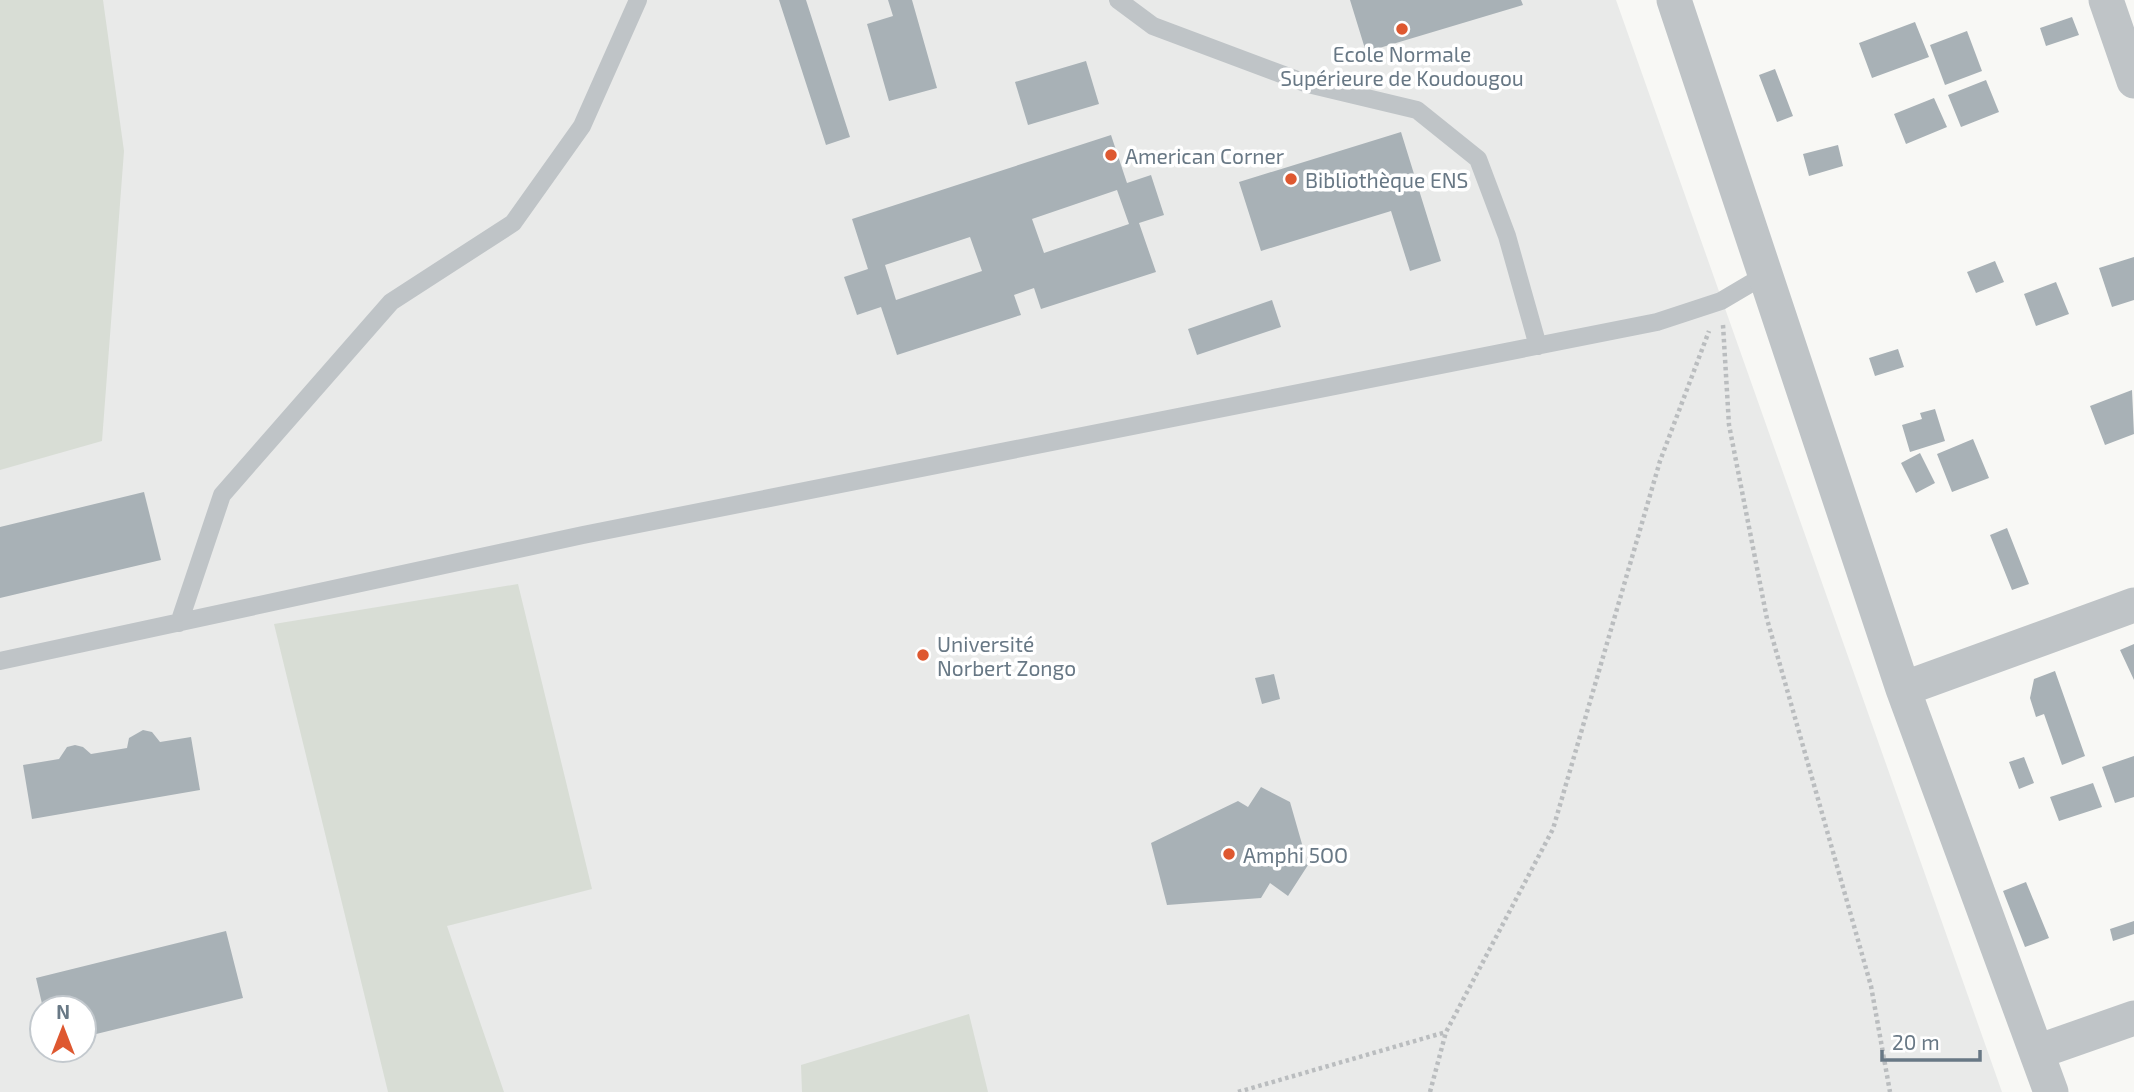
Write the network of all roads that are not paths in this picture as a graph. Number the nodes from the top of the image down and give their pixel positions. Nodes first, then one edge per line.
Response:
1 (638, 0) edge
2 (1118, 0) edge
3 (1674, 0) edge
4 (2106, 0) edge
5 (2134, 81) edge
6 (1765, 275) junction
7 (1538, 345) junction
8 (2134, 605) edge
9 (179, 623) junction
10 (0, 661) edge
11 (1903, 689) junction
12 (2134, 1018) edge
13 (2037, 1052) junction
14 (2051, 1092) edge

1 - 9 lane
2 - 7 lane
3 - 6 street
4 - 5 street
6 - 7 lane
6 - 11 street
7 - 9 lane
8 - 11 street
9 - 10 lane
11 - 13 street
12 - 13 street
13 - 14 street

